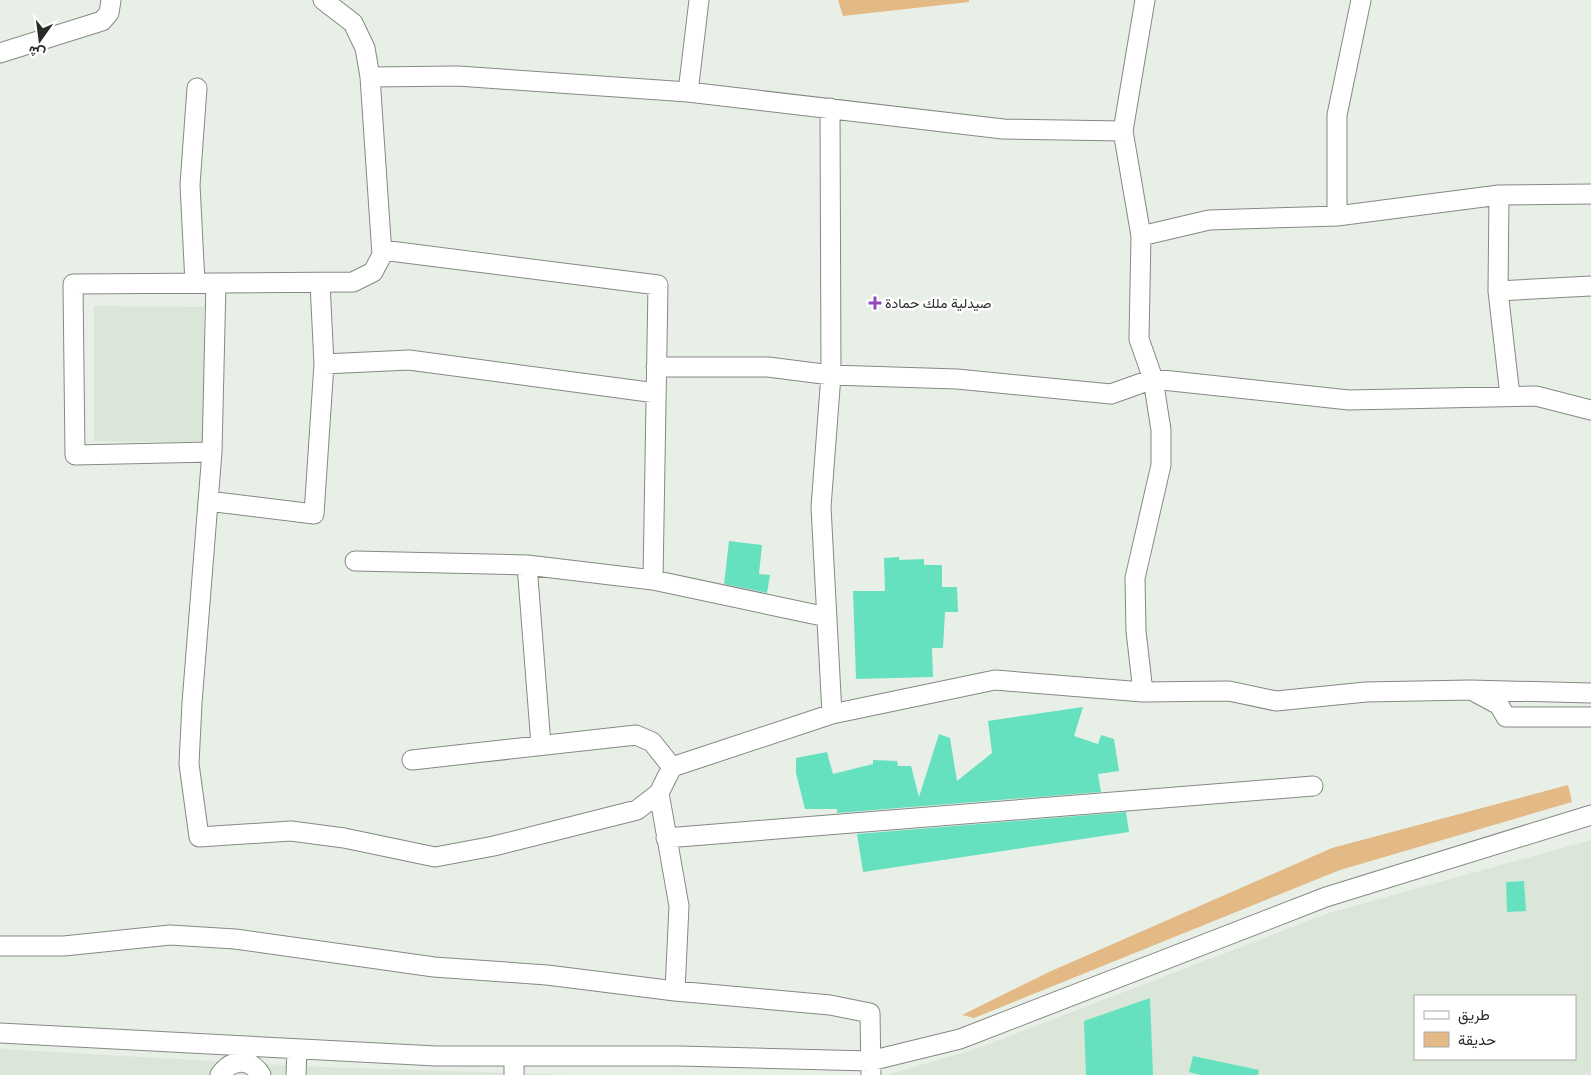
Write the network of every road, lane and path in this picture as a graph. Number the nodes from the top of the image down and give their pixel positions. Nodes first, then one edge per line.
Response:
1 (111, 0) edge
2 (323, 0) edge
3 (699, 0) edge
4 (1145, 0) edge
5 (1361, 0) edge
6 (0, 53) edge
7 (370, 77) junction
8 (197, 88) dead end
9 (688, 92) junction
10 (830, 108) junction
11 (1123, 131) junction
12 (1591, 194) edge
13 (1499, 195) junction
14 (1337, 216) junction
15 (1141, 236) junction
16 (382, 250) junction
17 (195, 283) junction
18 (216, 283) junction
19 (320, 283) junction
20 (1591, 286) edge
21 (1498, 291) junction
22 (324, 364) junction
23 (656, 368) junction
24 (831, 375) junction
25 (1153, 379) junction
26 (656, 393) junction
27 (1510, 396) junction
28 (1591, 410) edge
29 (212, 452) junction
30 (208, 501) junction
31 (355, 561) dead end
32 (526, 566) junction
33 (653, 580) junction
34 (827, 616) junction
35 (1470, 690) junction
36 (1143, 692) junction
37 (1591, 693) edge
38 (832, 714) junction
39 (1591, 717) edge
40 (541, 745) junction
41 (412, 760) dead end
42 (672, 767) junction
43 (1313, 786) dead end
44 (659, 793) junction
45 (1591, 815) edge
46 (666, 838) junction
47 (0, 946) edge
48 (675, 991) junction
49 (0, 1033) edge
50 (227, 1045) junction
51 (297, 1049) junction
52 (514, 1066) edge
53 (871, 1068) edge
54 (223, 1071) edge
55 (261, 1075) edge
56 (296, 1075) edge

1 - 6 street
2 - 7 street
3 - 9 street
4 - 11 street
5 - 14 street
7 - 9 street
7 - 16 street
8 - 17 street
9 - 10 street
10 - 11 street
10 - 24 street
11 - 15 street
12 - 13 street
13 - 14 street
13 - 21 street
14 - 15 street
15 - 25 street
16 - 19 street
16 - 23 street
17 - 18 street
17 - 29 street
18 - 19 street
18 - 29 street
19 - 22 street
20 - 21 street
21 - 27 street
22 - 26 street
22 - 30 street
23 - 24 street
23 - 26 street
24 - 25 street
24 - 34 street
25 - 27 street
25 - 36 street
26 - 33 street
27 - 28 street
29 - 30 street
30 - 44 street
31 - 32 street
32 - 33 street
32 - 40 street
33 - 34 street
34 - 38 street
35 - 36 street
35 - 37 street
35 - 39 street
36 - 38 street
38 - 42 street
40 - 41 street
40 - 42 street
42 - 44 street
43 - 46 street
44 - 46 street
45 - 53 street
46 - 48 street
47 - 48 street
48 - 53 street
49 - 50 street
50 - 51 street
50 - 54 street
51 - 52 street
51 - 56 street
52 - 53 street
54 - 55 street

